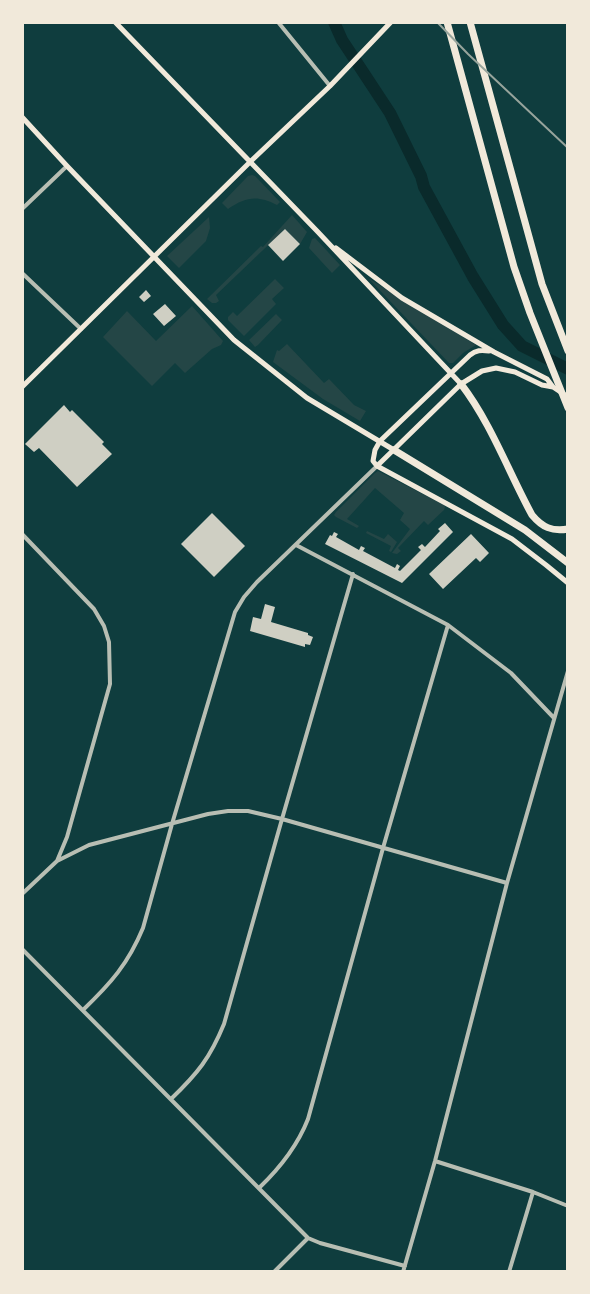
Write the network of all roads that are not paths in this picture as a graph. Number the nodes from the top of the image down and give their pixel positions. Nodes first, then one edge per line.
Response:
1 (115, 22) edge
2 (278, 22) edge
3 (391, 22) edge
4 (447, 22) edge
5 (470, 22) edge
6 (330, 86) junction
7 (22, 117) edge
8 (250, 162) junction
9 (67, 166) junction
10 (22, 209) edge
11 (325, 240) junction
12 (154, 256) junction
13 (22, 273) edge
14 (81, 329) junction
15 (567, 351) edge
16 (494, 352) junction
17 (450, 373) junction
18 (461, 384) junction
19 (22, 387) edge
20 (553, 387) junction
21 (567, 397) edge
22 (567, 408) edge
23 (380, 441) junction
24 (394, 450) junction
25 (377, 466) junction
26 (567, 529) edge
27 (22, 534) edge
28 (296, 545) junction
29 (567, 563) edge
30 (353, 574) junction
31 (567, 583) edge
32 (448, 625) junction
33 (567, 671) edge
34 (554, 719) junction
35 (282, 819) junction
36 (171, 824) junction
37 (383, 848) junction
38 (57, 861) junction
39 (507, 883) junction
40 (22, 894) edge
41 (22, 949) edge
42 (84, 1010) junction
43 (171, 1099) junction
44 (435, 1161) junction
45 (259, 1188) junction
46 (533, 1192) junction
47 (567, 1206) edge
48 (308, 1238) junction
49 (405, 1266) junction
50 (274, 1272) edge
51 (403, 1272) edge
52 (509, 1272) edge

1 - 8 main road
2 - 6 street
3 - 6 main road
4 - 22 highway
5 - 15 highway
6 - 8 main road
7 - 9 main road
8 - 11 main road
8 - 12 main road
9 - 10 street
9 - 12 main road
11 - 16 main road
11 - 17 main road
12 - 14 main road
12 - 23 main road
13 - 14 street
14 - 19 main road
16 - 17 main road
16 - 20 main road
17 - 18 main road
17 - 23 main road
18 - 20 main road
18 - 24 main road
18 - 26 highway
20 - 21 main road
23 - 24 main road
23 - 25 main road
24 - 25 main road
24 - 29 highway
25 - 28 street
25 - 31 main road
27 - 38 street
28 - 30 street
28 - 36 street
30 - 32 street
30 - 35 street
32 - 34 street
32 - 37 street
33 - 34 street
34 - 39 street
35 - 36 street
35 - 37 street
35 - 43 street
36 - 38 street
36 - 42 street
37 - 39 street
37 - 45 street
38 - 40 street
39 - 44 street
41 - 42 street
42 - 43 street
43 - 45 street
44 - 46 street
44 - 49 street
45 - 48 street
46 - 47 street
46 - 52 street
48 - 49 street
48 - 50 street
49 - 51 street

